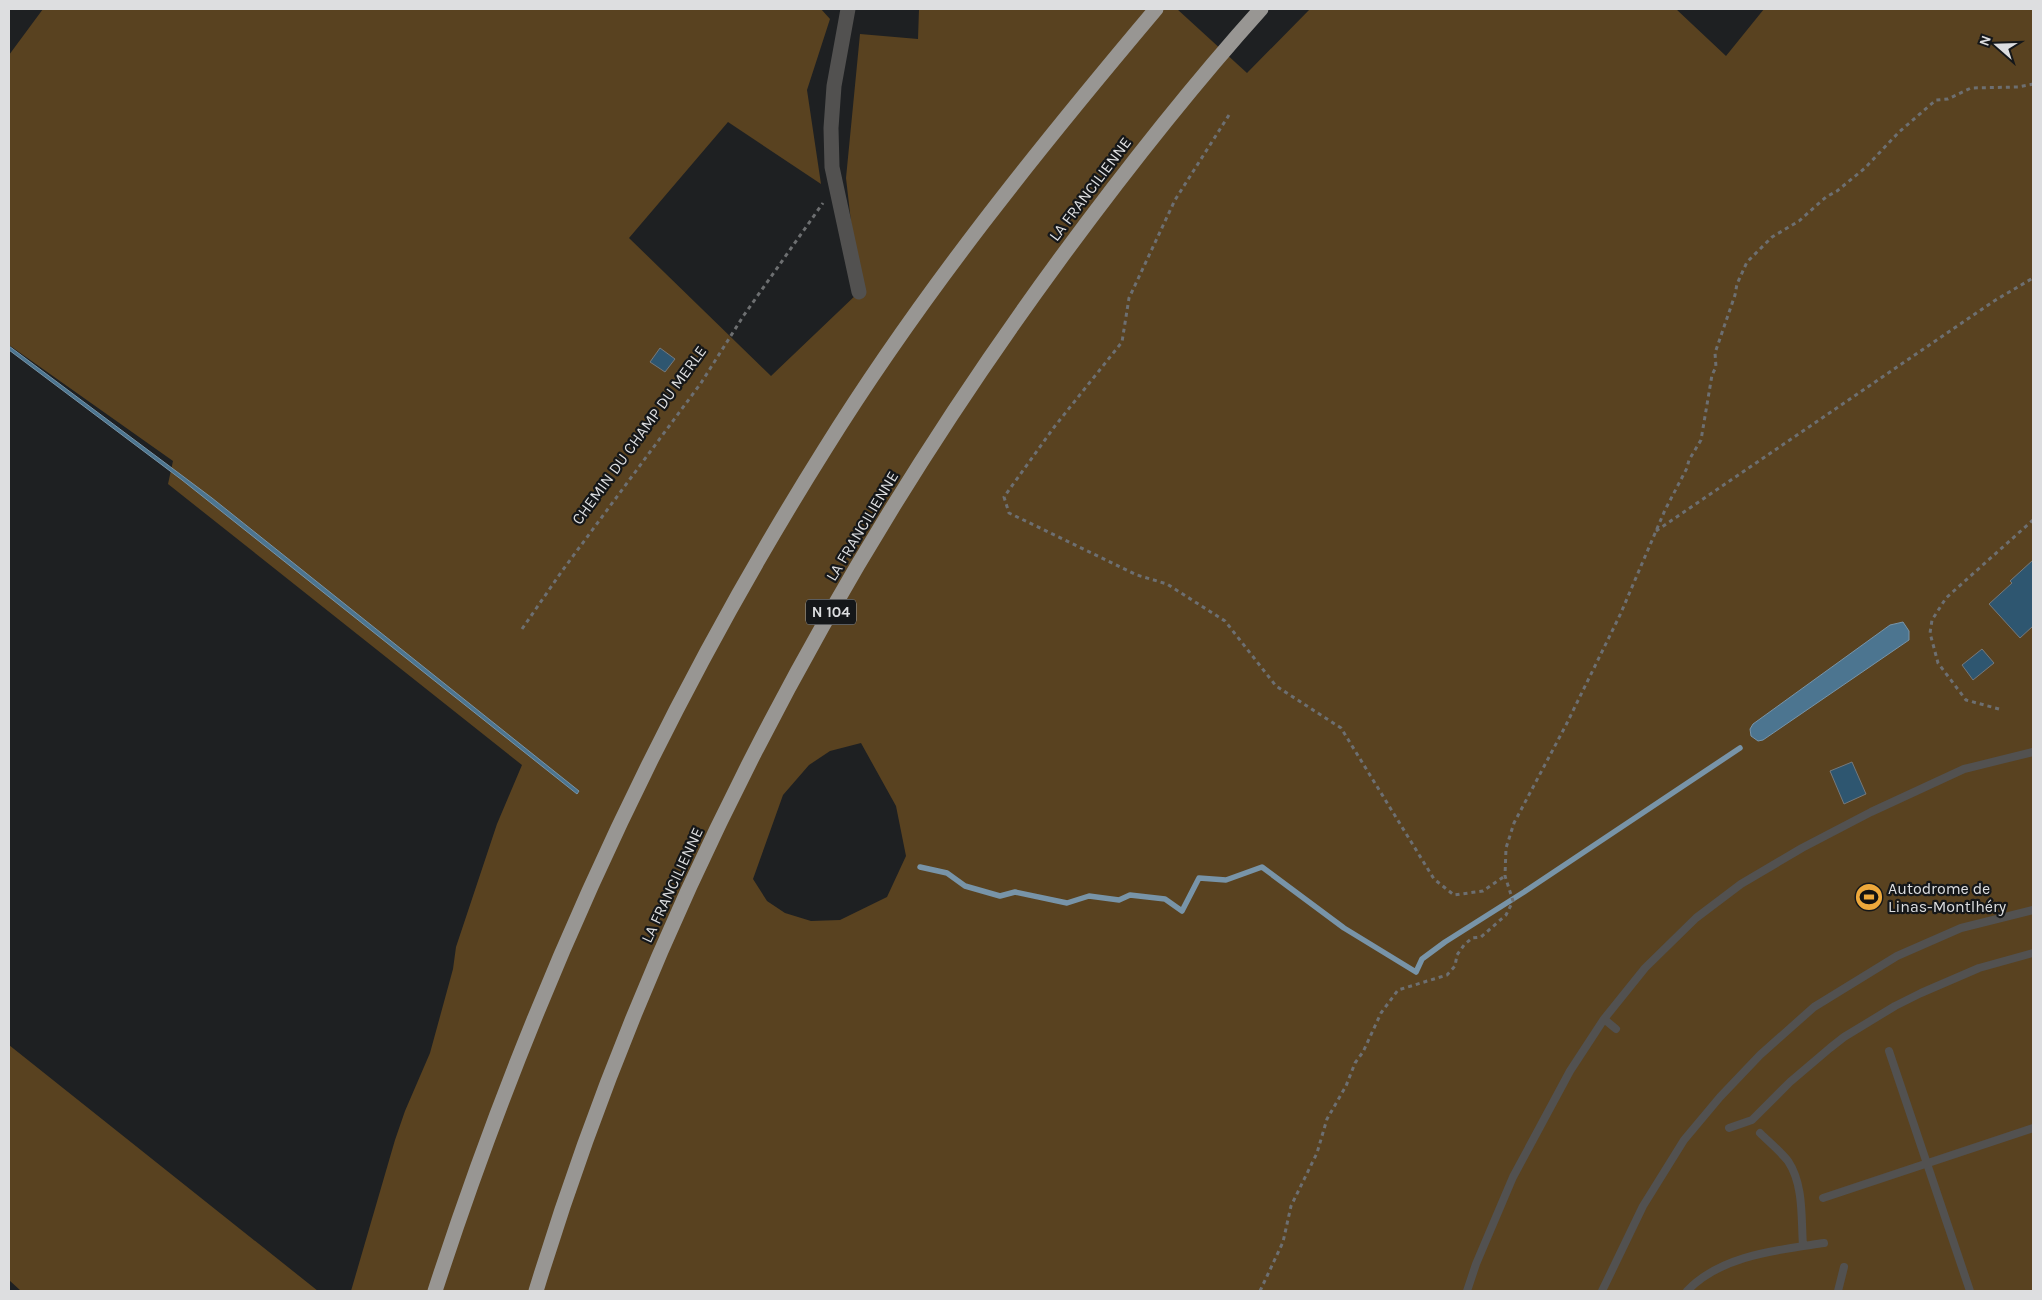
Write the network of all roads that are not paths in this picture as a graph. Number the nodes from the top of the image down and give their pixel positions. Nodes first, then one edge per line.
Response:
1 (848, 9) edge
2 (1156, 9) edge
3 (1261, 9) edge
4 (859, 292) dead end
5 (2033, 752) edge
6 (2033, 910) edge
7 (2033, 953) edge
8 (1604, 1019) junction
9 (1616, 1029) dead end
10 (1889, 1051) dead end
11 (1729, 1128) dead end
12 (2033, 1128) edge
13 (1760, 1133) dead end
14 (1927, 1164) junction
15 (1823, 1198) dead end
16 (1824, 1243) dead end
17 (1803, 1246) junction
18 (1844, 1267) dead end
19 (435, 1291) edge
20 (536, 1291) edge
21 (1467, 1291) edge
22 (1602, 1291) edge
23 (1687, 1291) edge
24 (1838, 1291) edge
25 (1970, 1291) edge

1 - 4 street
2 - 19 highway
3 - 20 highway, LA FRANCILIENNE / N 104
5 - 8 lane
6 - 22 lane
7 - 11 lane
8 - 9 lane
8 - 21 lane
10 - 14 lane
12 - 14 lane
13 - 17 lane
14 - 15 lane
14 - 25 lane
16 - 17 lane
17 - 23 lane
18 - 24 lane

